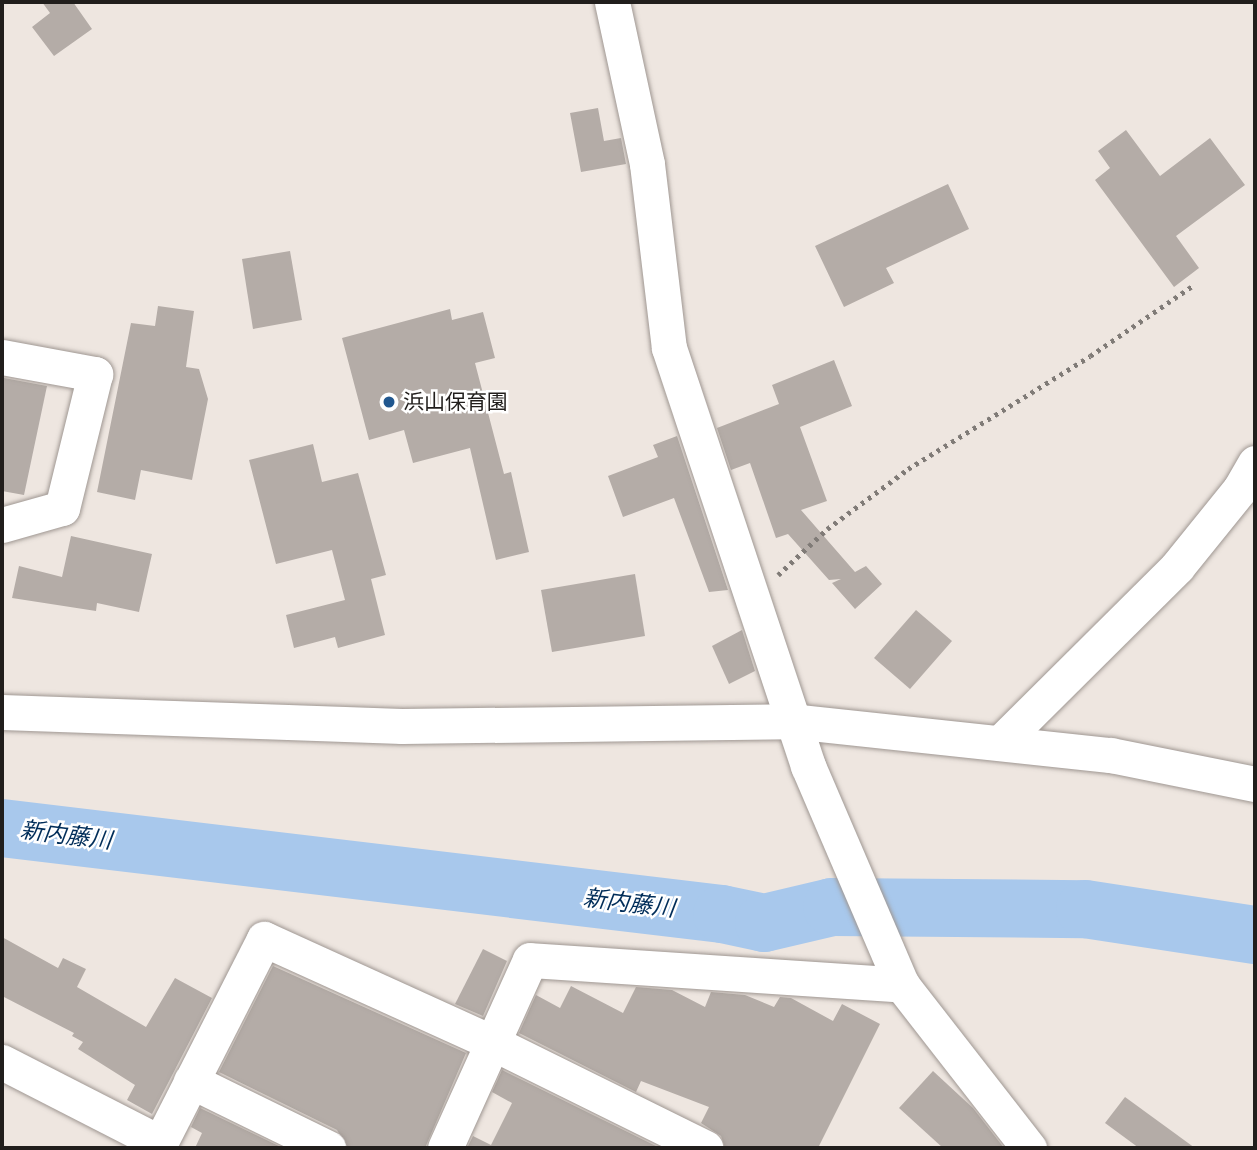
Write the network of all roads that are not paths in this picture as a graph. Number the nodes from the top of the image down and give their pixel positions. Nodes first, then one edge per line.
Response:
1 (612, 2) edge
2 (2, 357) edge
3 (1255, 463) edge
4 (2, 525) edge
5 (2, 712) edge
6 (791, 720) junction
7 (1001, 742) junction
8 (1255, 784) edge
9 (895, 972) junction
10 (494, 1043) junction
11 (2, 1062) edge
12 (191, 1081) junction
13 (328, 1148) edge
14 (445, 1148) edge
15 (705, 1148) edge
16 (1029, 1148) edge

1 - 6 street
2 - 4 street
3 - 7 street
5 - 6 street
6 - 7 street
6 - 9 street
7 - 8 street
9 - 10 street
9 - 16 street
10 - 12 street
10 - 14 street
10 - 15 street
11 - 12 street
12 - 13 street

